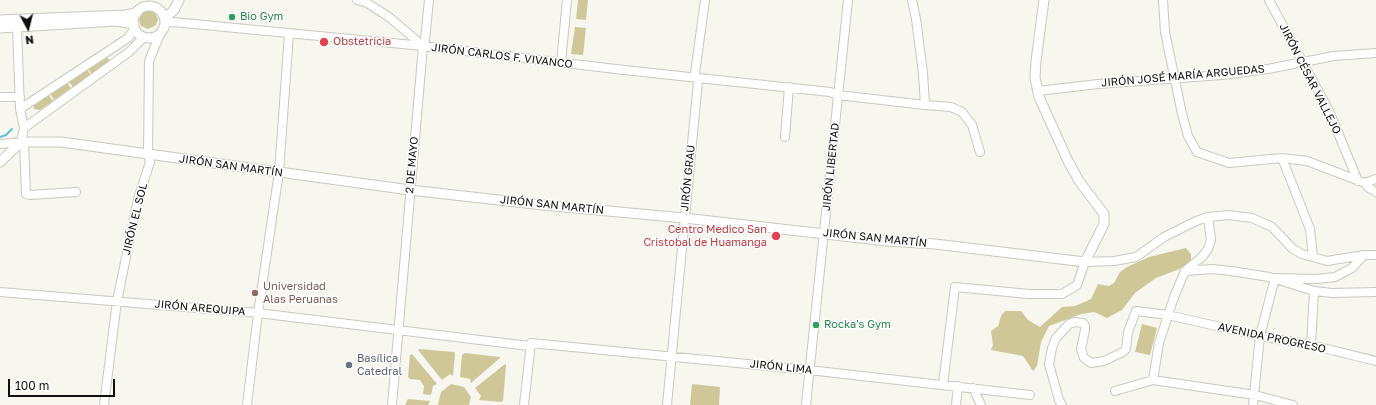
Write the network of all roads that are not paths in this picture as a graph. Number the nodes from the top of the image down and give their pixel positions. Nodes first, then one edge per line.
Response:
1 (144, 0) edge
2 (179, 0) edge
3 (357, 0) edge
4 (430, 0) edge
5 (567, 0) edge
6 (705, 0) edge
7 (848, 0) edge
8 (912, 0) edge
9 (1044, 0) edge
10 (1163, 0) edge
11 (1269, 0) edge
12 (138, 12) junction
13 (0, 20) edge
14 (165, 21) junction
15 (134, 26) junction
16 (17, 27) junction
17 (0, 28) edge
18 (160, 34) junction
19 (290, 34) junction
20 (144, 37) junction
21 (423, 46) junction
22 (1376, 53) edge
23 (1303, 62) junction
24 (560, 63) junction
25 (696, 78) junction
26 (1174, 78) junction
27 (789, 87) junction
28 (1038, 91) junction
29 (838, 95) junction
30 (0, 97) edge
31 (20, 97) junction
32 (925, 106) junction
33 (20, 110) junction
34 (24, 128) junction
35 (785, 138) dead end
36 (22, 142) junction
37 (0, 144) edge
38 (980, 152) dead end
39 (148, 154) junction
40 (1282, 158) junction
41 (0, 162) edge
42 (279, 172) junction
43 (1376, 179) edge
44 (1369, 186) edge
45 (410, 190) junction
46 (76, 192) dead end
47 (1208, 217) junction
48 (684, 218) junction
49 (824, 233) junction
50 (1364, 255) junction
51 (1376, 255) edge
52 (1313, 257) junction
53 (1085, 262) junction
54 (1185, 271) junction
55 (1275, 278) junction
56 (1314, 291) junction
57 (0, 292) edge
58 (1376, 292) edge
59 (117, 301) junction
60 (258, 313) junction
61 (1168, 315) junction
62 (399, 330) junction
63 (1260, 336) junction
64 (530, 344) junction
65 (1311, 345) junction
66 (671, 356) junction
67 (1376, 361) edge
68 (809, 370) junction
69 (1153, 380) junction
70 (943, 384) junction
71 (958, 386) junction
72 (974, 388) junction
73 (1115, 391) dead end
74 (1030, 395) dead end
75 (1255, 395) junction
76 (104, 405) edge
77 (247, 405) edge
78 (392, 405) edge
79 (524, 405) edge
80 (667, 405) edge
81 (806, 405) edge
82 (956, 405) edge
83 (981, 405) edge
84 (1062, 405) edge
85 (1253, 405) edge
86 (1292, 405) edge

1 - 12 street
2 - 14 street
3 - 21 street
4 - 21 street, 2 DE MAYO
5 - 24 street
6 - 25 street, JIRÓN GRAU
7 - 29 street, JIRÓN LIBERTAD
8 - 32 street
9 - 28 street
10 - 26 street
11 - 23 street, JIRÓN CÉSAR VALLEJO
12 - 13 street
12 - 14 street
12 - 15 street
14 - 18 street
14 - 19 street, JIRÓN CARLOS F. VIVANCO
15 - 16 street
15 - 20 street
15 - 33 street
16 - 17 street
16 - 31 street
18 - 20 street
18 - 39 street, JIRÓN EL SOL
19 - 21 street, JIRÓN CARLOS F. VIVANCO
19 - 42 street
20 - 34 street
21 - 24 street, JIRÓN CARLOS F. VIVANCO
21 - 45 street, 2 DE MAYO
22 - 23 street, JIRÓN JOSÉ MARÍA ARGUEDAS
23 - 26 street, JIRÓN JOSÉ MARÍA ARGUEDAS
23 - 44 street, JIRÓN CÉSAR VALLEJO
24 - 25 street, JIRÓN CARLOS F. VIVANCO
25 - 27 street, JIRÓN CARLOS F. VIVANCO
25 - 48 street, JIRÓN GRAU
26 - 28 street, JIRÓN JOSÉ MARÍA ARGUEDAS
26 - 40 street
27 - 29 street, JIRÓN CARLOS F. VIVANCO
27 - 35 street
28 - 53 street
29 - 32 street, JIRÓN CARLOS F. VIVANCO
29 - 49 street, JIRÓN LIBERTAD
30 - 31 street
31 - 33 street
32 - 38 street, JIRÓN CARLOS F. VIVANCO
33 - 34 street
34 - 36 street
36 - 37 street
36 - 39 street, JIRÓN SAN MARTÍN
36 - 41 street
36 - 46 street
39 - 42 street, JIRÓN SAN MARTÍN
39 - 59 street, JIRÓN EL SOL
40 - 44 street
40 - 52 street
42 - 45 street, JIRÓN SAN MARTÍN
42 - 60 street
43 - 44 street
45 - 48 street, JIRÓN SAN MARTÍN
45 - 62 street, 2 DE MAYO
47 - 52 street
47 - 53 street
47 - 54 street
48 - 49 street, JIRÓN SAN MARTÍN
48 - 66 street, JIRÓN GRAU
49 - 53 street, JIRÓN SAN MARTÍN
49 - 68 street, JIRÓN LIBERTAD
50 - 51 street
50 - 52 street
50 - 55 street
53 - 70 street
54 - 55 street
54 - 61 street
55 - 56 street
55 - 63 street
56 - 58 street
56 - 65 street
57 - 59 street, JIRÓN AREQUIPA
59 - 60 street, JIRÓN AREQUIPA
59 - 76 street, JIRÓN EL SOL
60 - 62 street, JIRÓN AREQUIPA
60 - 77 street
61 - 63 street, AVENIDA PROGRESO
61 - 69 street
61 - 84 street, AVENIDA PROGRESO
62 - 64 street, JIRÓN AREQUIPA
62 - 78 street, 2 DE MAYO
63 - 65 street, AVENIDA PROGRESO
63 - 75 street
64 - 66 street, JIRÓN LIMA
64 - 79 street
65 - 67 street, AVENIDA PROGRESO
66 - 68 street, JIRÓN LIMA
66 - 80 street, JIRÓN GRAU
68 - 70 street, JIRÓN LIMA
68 - 81 street, JIRÓN LIBERTAD
69 - 73 street
69 - 75 street
70 - 71 street, JIRÓN LIMA
71 - 72 street, JIRÓN LIMA
71 - 82 street
72 - 74 street, JIRÓN LIMA
72 - 83 street
75 - 85 street
75 - 86 street

